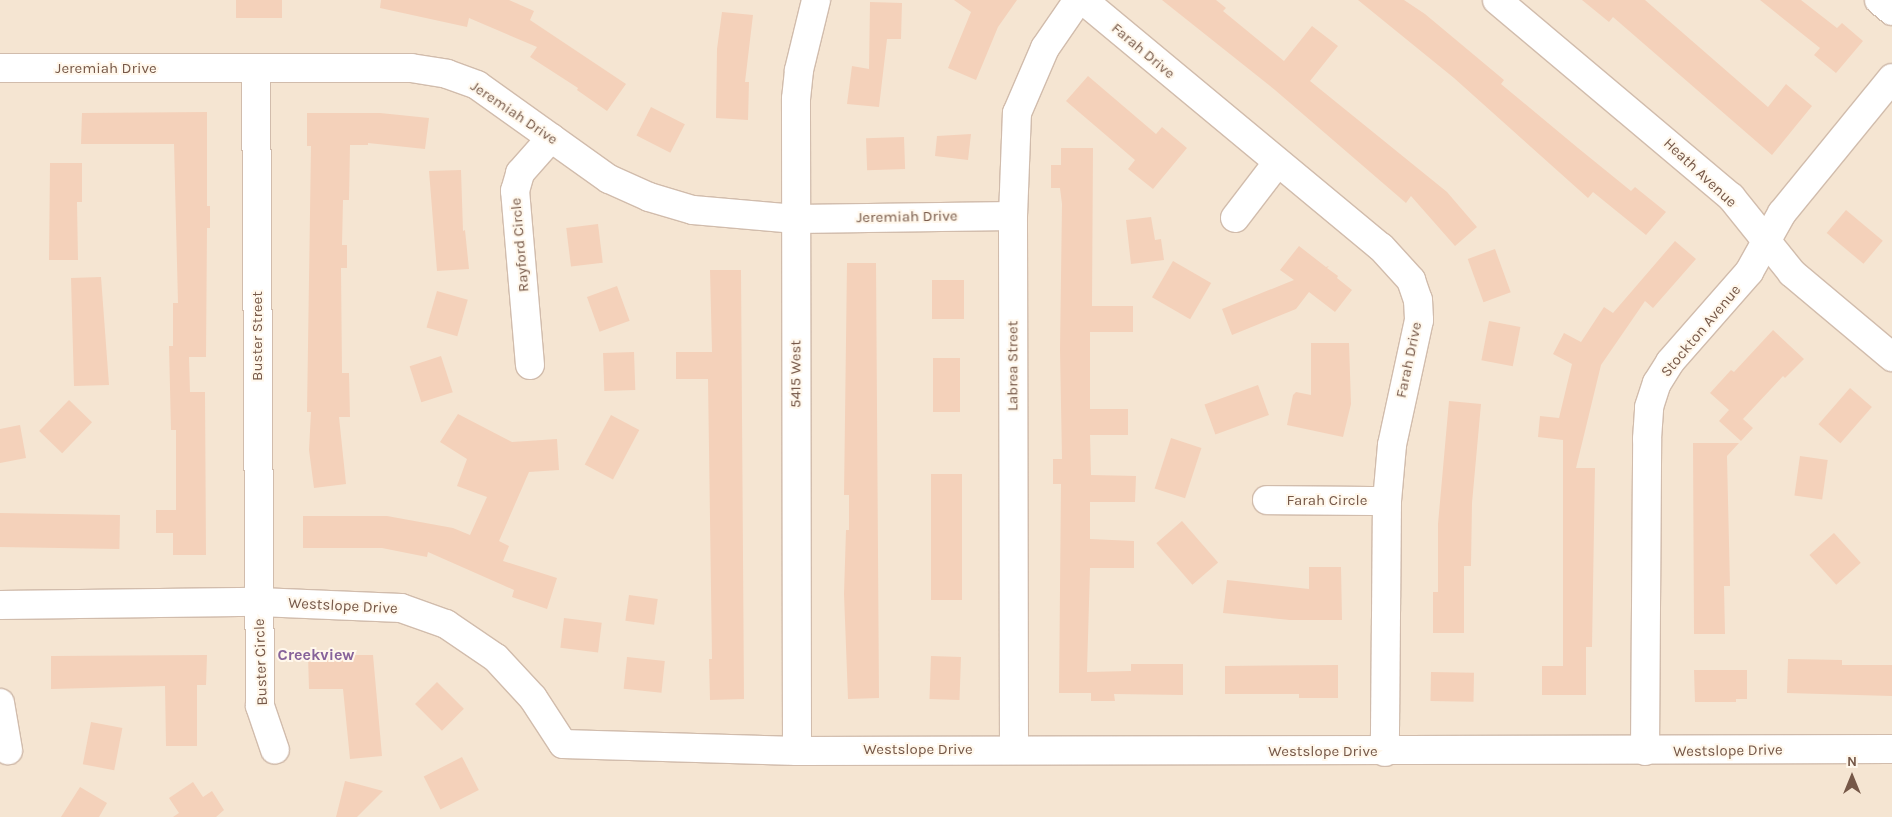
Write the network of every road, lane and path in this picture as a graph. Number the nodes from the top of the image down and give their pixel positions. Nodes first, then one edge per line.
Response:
1 (816, 0) edge
2 (1078, 0) edge
3 (1083, 0) edge
4 (1497, 0) edge
5 (1879, 0) edge
6 (1892, 11) edge
7 (0, 68) edge
8 (256, 69) junction
9 (1892, 78) edge
10 (551, 138) junction
11 (1277, 163) junction
12 (1013, 216) junction
13 (1235, 218) dead end
14 (796, 219) junction
15 (1765, 241) junction
16 (1892, 356) edge
17 (530, 365) dead end
18 (1267, 500) dead end
19 (1387, 501) junction
20 (259, 602) junction
21 (0, 605) edge
22 (0, 703) edge
23 (1014, 749) junction
24 (1892, 749) edge
25 (8, 750) dead end
26 (275, 750) dead end
27 (797, 751) junction
28 (1385, 752) junction
29 (1645, 752) junction

1 - 14 street, 5415 West
2 - 12 street, Labrea Street
3 - 11 street, Farah Drive
4 - 15 street, Heath Avenue
5 - 6 street
7 - 8 street, Jeremiah Drive
8 - 10 street, Jeremiah Drive
8 - 20 street, Buster Street
9 - 15 street, Stockton Avenue
10 - 14 street, Jeremiah Drive
10 - 17 street, Rayford Circle
11 - 13 street
11 - 19 street, Farah Drive
12 - 14 street, Jeremiah Drive
12 - 23 street, Labrea Street
14 - 27 street, 5415 West
15 - 16 street, Heath Avenue
15 - 29 street, Stockton Avenue
18 - 19 street, Farah Circle
19 - 28 street, Farah Drive
20 - 21 street, Westslope Drive
20 - 26 street, Buster Circle
20 - 27 street, Westslope Drive
22 - 25 street
23 - 27 street, Westslope Drive
23 - 28 street, Westslope Drive
24 - 29 street, Westslope Drive
28 - 29 street, Westslope Drive

